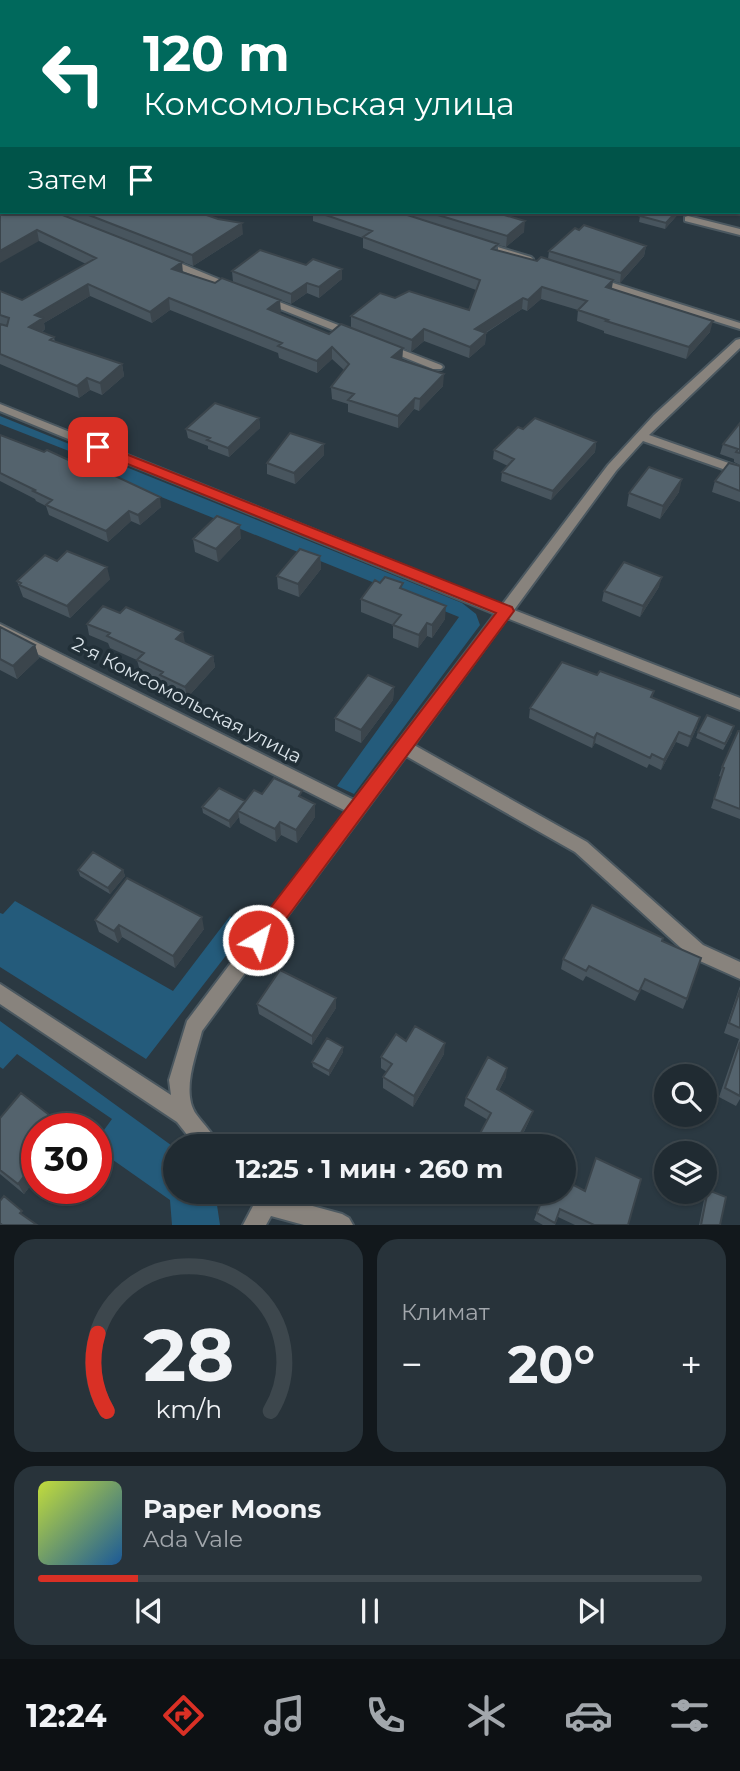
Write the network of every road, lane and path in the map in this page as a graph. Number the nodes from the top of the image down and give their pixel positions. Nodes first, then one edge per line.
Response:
1 (688, 219) dead end
2 (740, 232) edge
3 (468, 241) edge
4 (156, 257) edge
5 (534, 261) edge
6 (587, 278) edge
7 (245, 292) edge
8 (258, 297) edge
9 (740, 326) edge
10 (360, 337) edge
11 (373, 342) edge
12 (740, 342) edge
13 (437, 367) dead end
14 (0, 407) edge
15 (640, 436) junction
16 (740, 471) edge
17 (506, 611) junction
18 (0, 629) edge
19 (740, 704) edge
20 (402, 746) junction
21 (356, 809) junction
22 (740, 971) edge
23 (0, 993) edge
24 (184, 1115) junction
25 (199, 1134) edge
26 (259, 1204) edge
27 (278, 1204) edge
28 (254, 1225) edge
29 (342, 1225) edge

1 - 2 street
3 - 5 street
4 - 7 street
6 - 9 street
8 - 10 street
11 - 13 street
12 - 15 street
14 - 17 street
15 - 16 street
15 - 17 street
17 - 19 street
17 - 20 street
18 - 21 street, 2-я Комсомольская улица
20 - 21 street
20 - 22 street
21 - 24 street
23 - 24 street
24 - 25 street
26 - 28 street
27 - 29 street

